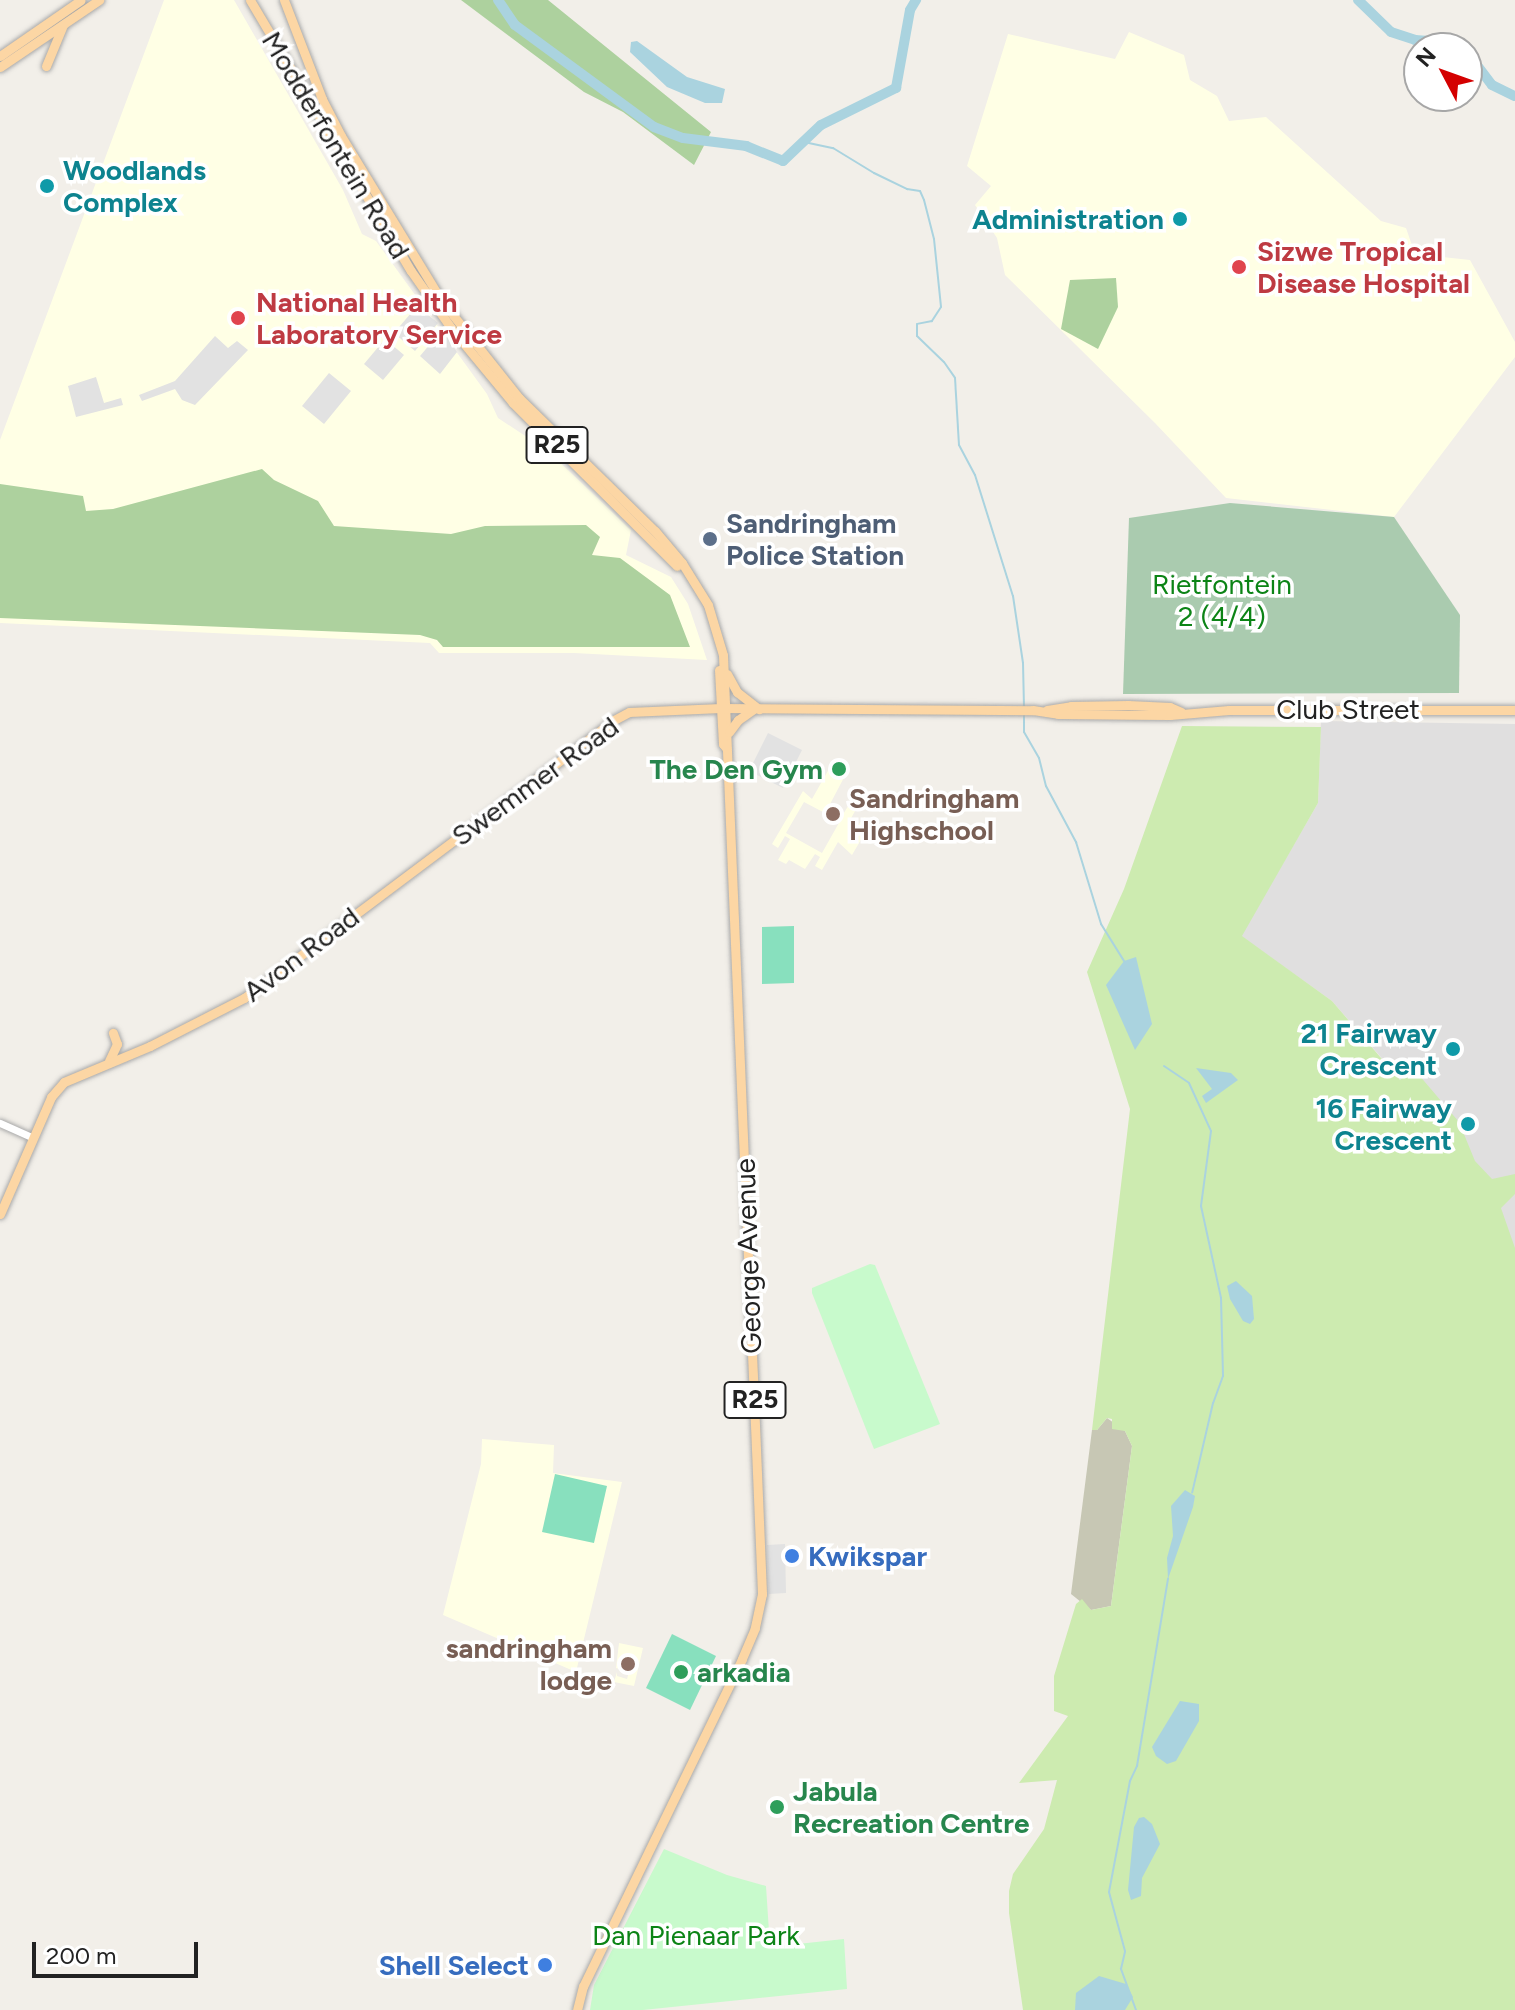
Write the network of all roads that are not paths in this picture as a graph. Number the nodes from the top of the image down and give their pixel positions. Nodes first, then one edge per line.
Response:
1 (99, 0) edge
2 (250, 0) edge
3 (284, 0) edge
4 (79, 5) edge
5 (63, 25) junction
6 (0, 56) edge
7 (46, 66) dead end
8 (0, 67) edge
9 (725, 670) junction
10 (724, 708) junction
11 (756, 709) junction
12 (1515, 710) edge
13 (729, 732) junction
14 (727, 749) junction
15 (444, 848) joint
16 (113, 1033) dead end
17 (109, 1061) junction
18 (0, 1123) edge
19 (32, 1137) junction
20 (0, 1214) edge
21 (577, 2010) edge

1 - 4 main road
2 - 10 main road, Modderfontein Road / R25
3 - 9 main road, Modderfontein Road / R25
4 - 5 main road
4 - 6 main road
5 - 7 main road
5 - 8 main road
9 - 10 main road, Modderfontein Road / R25
9 - 11 main road
10 - 11 main road, Club Street
10 - 13 main road, George Avenue / R25
10 - 14 main road, George Avenue / R25
10 - 15 main road, Swemmer Road
11 - 12 main road, Club Street
11 - 13 main road
13 - 14 main road, George Avenue / R25
14 - 21 main road, George Avenue / R25
15 - 17 main road, Avon Road
16 - 17 main road
17 - 19 main road, Avon Road
18 - 19 street
19 - 20 main road, Avon Road

